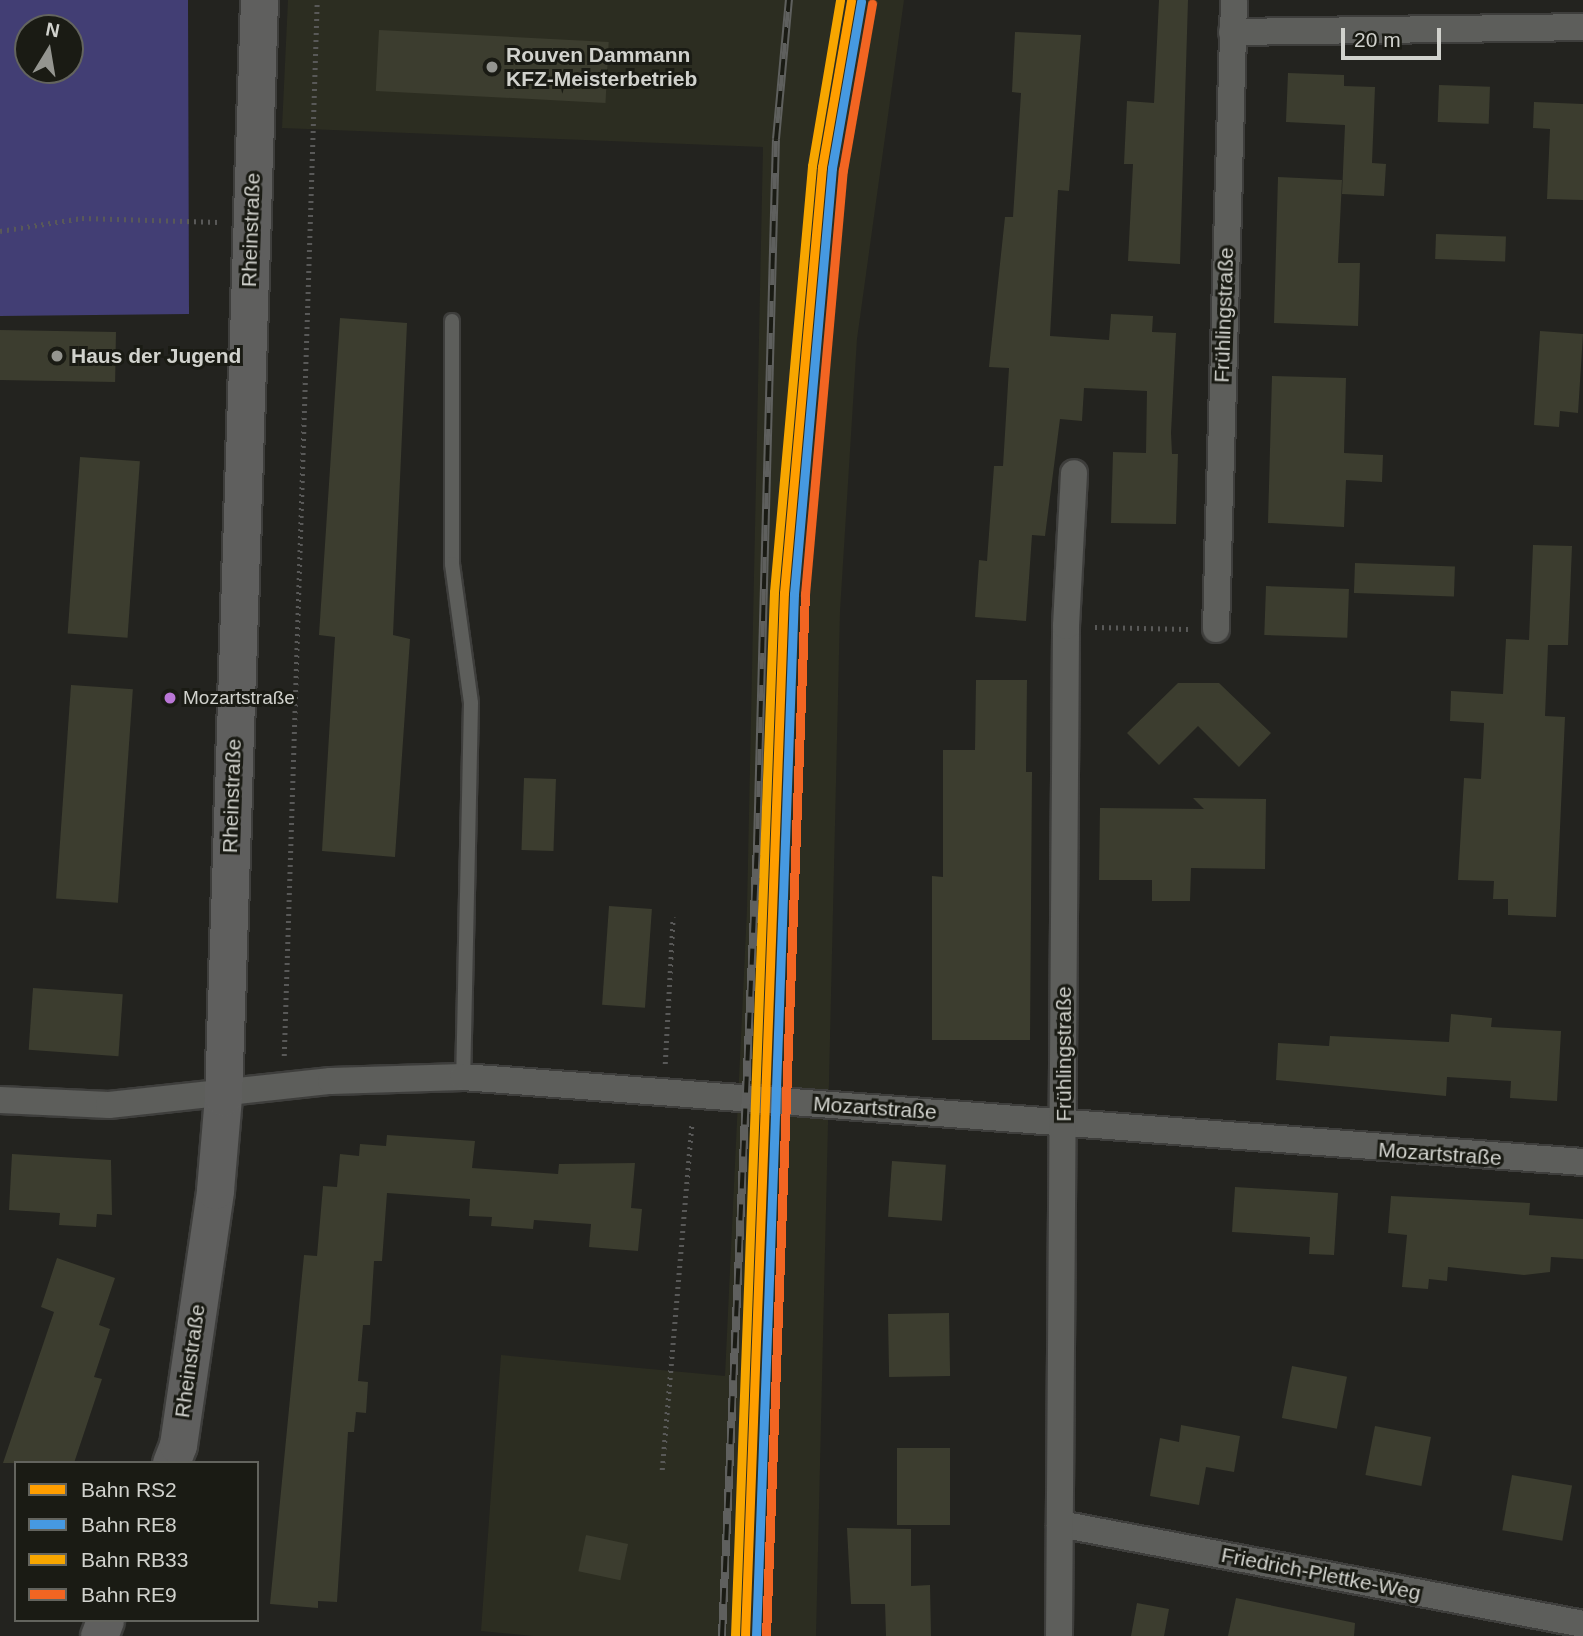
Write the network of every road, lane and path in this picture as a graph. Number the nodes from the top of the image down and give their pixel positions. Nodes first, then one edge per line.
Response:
1 (259, 0) edge
2 (317, 0) edge
3 (1234, 0) edge
4 (1583, 27) edge
5 (1232, 32) junction
6 (251, 224) junction
7 (0, 232) edge
8 (452, 321) dead end
9 (1074, 473) dead end
10 (1066, 626) junction
11 (1216, 629) joint
12 (673, 917) dead end
13 (463, 1077) junction
14 (282, 1088) junction
15 (664, 1093) junction
16 (694, 1095) junction
17 (223, 1097) junction
18 (0, 1100) edge
19 (1063, 1120) junction
20 (1583, 1163) edge
21 (172, 1461) edge
22 (662, 1470) dead end
23 (1060, 1524) junction
24 (1583, 1624) edge
25 (1059, 1636) edge

1 - 6 main road, Rheinstraße
2 - 14 path
3 - 5 street, Frühlingstraße
4 - 5 street
5 - 11 street, Frühlingstraße
6 - 7 path
6 - 17 main road, Rheinstraße
8 - 13 lane
9 - 10 street, Frühlingstraße
10 - 11 path
10 - 19 street, Frühlingstraße
12 - 15 path
13 - 14 street, Mozartstraße
13 - 15 street, Mozartstraße
14 - 17 street, Mozartstraße
15 - 16 street, Mozartstraße
16 - 19 street, Mozartstraße
16 - 22 path
17 - 18 street, Mozartstraße
17 - 21 main road, Rheinstraße
19 - 20 street, Mozartstraße
19 - 23 street, Frühlingstraße
23 - 24 street, Friedrich-Plettke-Weg
23 - 25 street, Frühlingstraße

